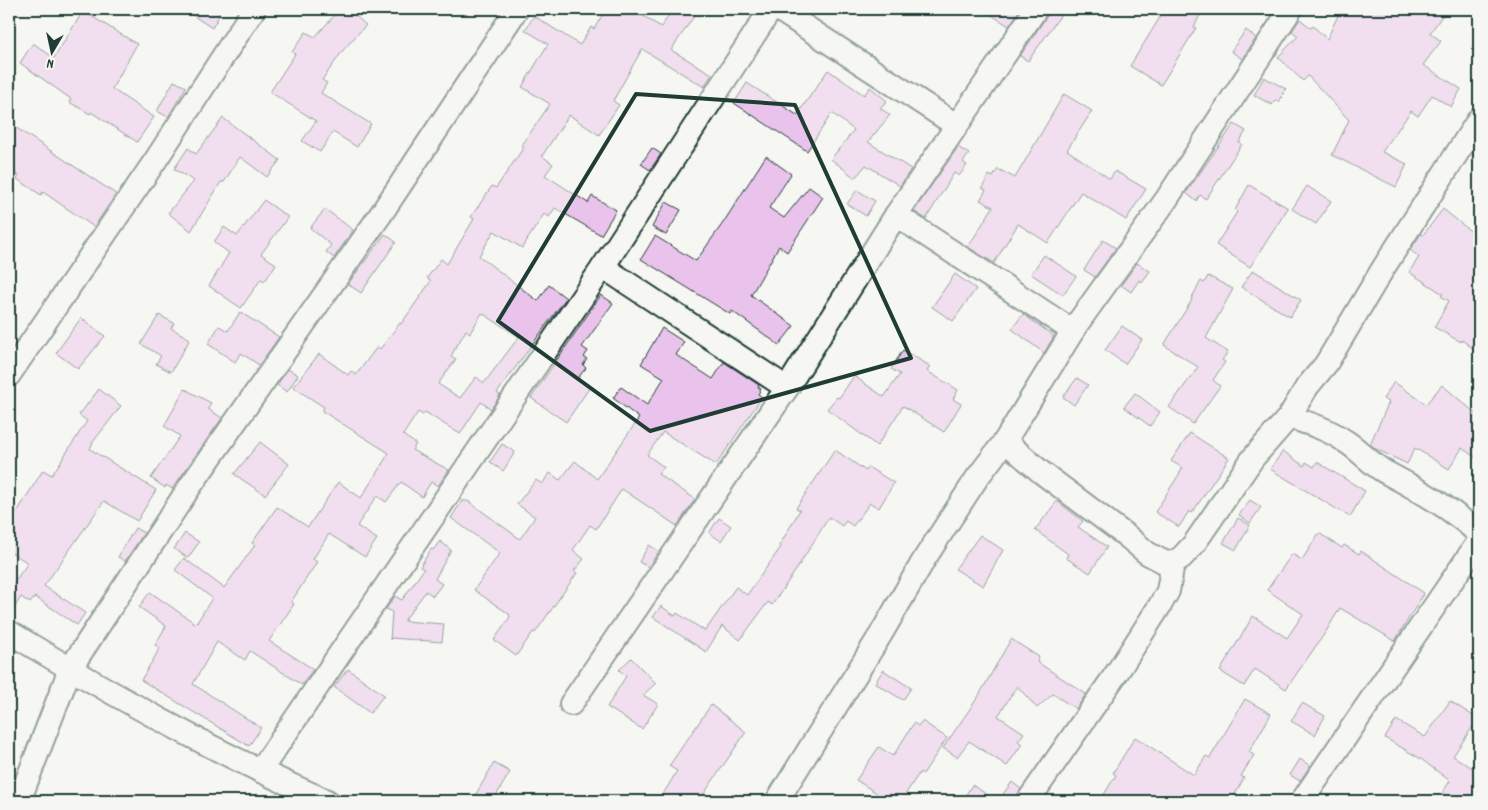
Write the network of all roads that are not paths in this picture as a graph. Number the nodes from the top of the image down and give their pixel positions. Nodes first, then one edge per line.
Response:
1 (254, 9) edge
2 (517, 9) edge
3 (771, 9) edge
4 (778, 9) edge
5 (1036, 9) edge
6 (1292, 9) edge
7 (1479, 119) edge
8 (956, 125) junction
9 (896, 215) junction
10 (602, 266) junction
11 (1073, 331) junction
12 (9, 375) edge
13 (787, 388) junction
14 (1289, 417) junction
15 (1005, 441) junction
16 (1479, 534) edge
17 (1479, 541) edge
18 (1173, 562) junction
19 (9, 632) edge
20 (70, 669) junction
21 (572, 704) dead end
22 (260, 772) junction
23 (281, 792) edge
24 (9, 799) edge
25 (18, 801) edge
26 (327, 801) edge
27 (776, 801) edge
28 (1028, 801) edge
29 (1302, 801) edge

1 - 12 street
2 - 20 street
3 - 10 street
4 - 8 street
5 - 8 street
6 - 11 street
7 - 14 street
8 - 9 street
9 - 11 street
9 - 13 street
10 - 13 street
10 - 22 street
11 - 15 street
13 - 21 street
14 - 16 street
14 - 18 street
15 - 18 street
15 - 27 street
17 - 29 street
18 - 28 street
19 - 20 street
20 - 22 street
20 - 25 street
22 - 23 street
23 - 26 street
24 - 25 street

